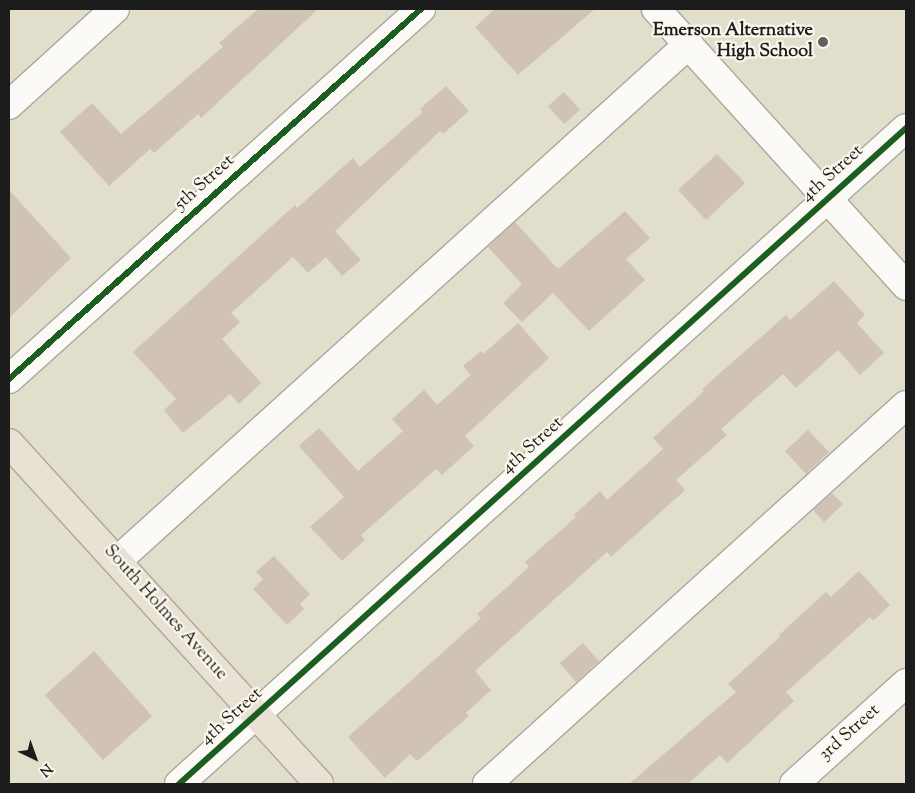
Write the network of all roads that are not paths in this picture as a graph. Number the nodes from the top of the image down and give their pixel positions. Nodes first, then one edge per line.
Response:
1 (115, 9) edge
2 (421, 9) edge
3 (656, 9) edge
4 (689, 44) junction
5 (9, 104) edge
6 (906, 128) edge
7 (828, 199) junction
8 (906, 286) edge
9 (9, 380) edge
10 (906, 405) edge
11 (9, 443) edge
12 (117, 561) junction
13 (906, 683) edge
14 (257, 715) junction
15 (179, 784) edge
16 (319, 784) edge
17 (487, 784) edge
18 (794, 784) edge

1 - 5 street
2 - 9 street, 5th Street
3 - 4 street
4 - 7 street
4 - 12 street
6 - 7 street, 4th Street
7 - 8 street
7 - 14 street, 4th Street
10 - 17 street
11 - 12 main road, South Holmes Avenue
12 - 14 main road, South Holmes Avenue
13 - 18 street, 3rd Street
14 - 15 street, 4th Street
14 - 16 main road, South Holmes Avenue

